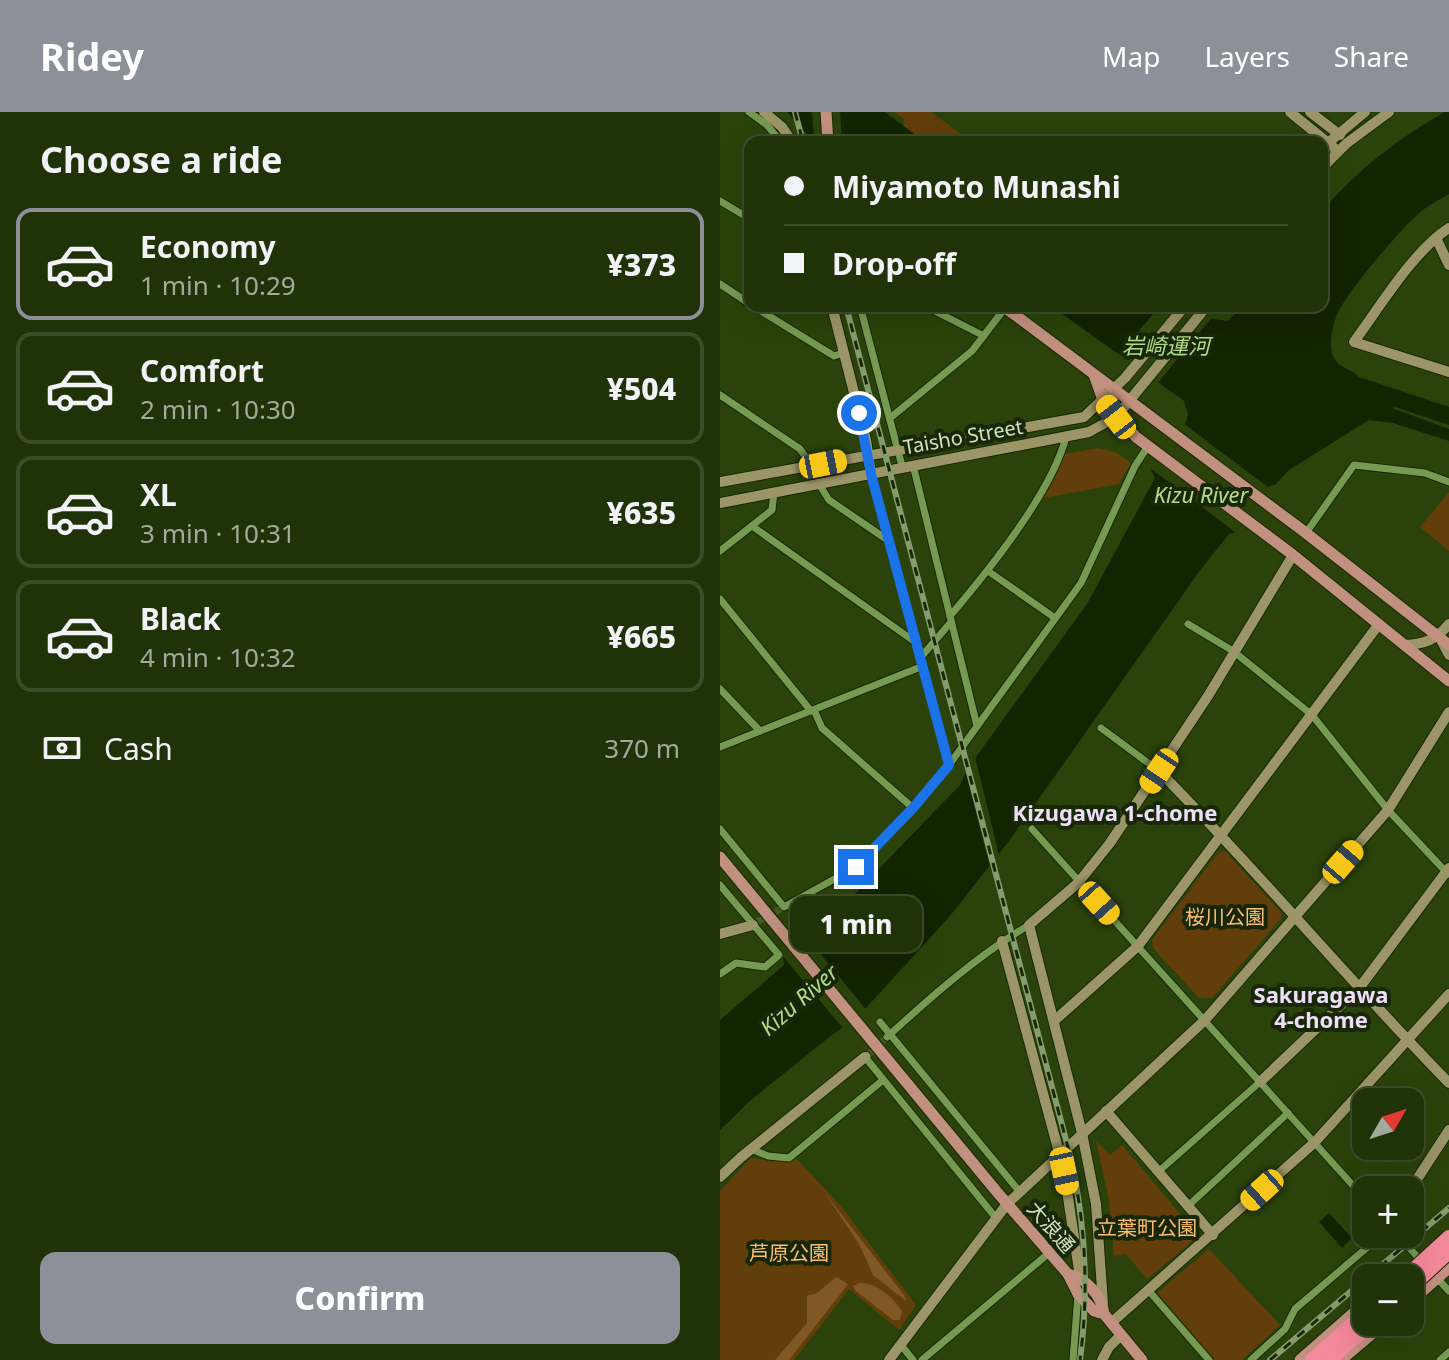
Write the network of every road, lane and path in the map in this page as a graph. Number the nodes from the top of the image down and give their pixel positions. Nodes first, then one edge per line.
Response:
1 (749, 112) edge
2 (764, 112) edge
3 (826, 112) edge
4 (1290, 112) edge
5 (1310, 112) edge
6 (1365, 112) edge
7 (1389, 112) edge
8 (1337, 133) junction
9 (776, 136) edge
10 (788, 136) edge
11 (828, 136) edge
12 (1315, 136) edge
13 (1328, 142) edge
14 (1347, 143) junction
15 (1328, 146) edge
16 (1338, 151) junction
17 (1328, 162) edge
18 (720, 201) edge
19 (744, 215) edge
20 (1449, 228) edge
21 (1436, 238) junction
22 (1449, 265) edge
23 (720, 284) edge
24 (744, 300) edge
25 (763, 312) edge
26 (833, 312) edge
27 (862, 312) edge
28 (937, 312) edge
29 (1001, 312) edge
30 (1011, 312) edge
31 (1180, 312) edge
32 (1202, 312) edge
33 (984, 336) junction
34 (843, 353) junction
35 (1449, 372) edge
36 (1094, 375) junction
37 (1115, 388) junction
38 (720, 395) edge
39 (1129, 399) junction
40 (1103, 400) junction
41 (1116, 417) junction
42 (890, 418) junction
43 (1066, 437) junction
44 (1148, 446) junction
45 (898, 451) junction
46 (868, 455) junction
47 (812, 466) junction
48 (908, 466) junction
49 (871, 474) junction
50 (720, 482) edge
51 (1449, 482) edge
52 (819, 484) junction
53 (774, 492) junction
54 (720, 503) edge
55 (752, 526) junction
56 (1306, 533) junction
57 (889, 541) junction
58 (720, 551) edge
59 (1293, 555) junction
60 (988, 571) junction
61 (720, 599) edge
62 (1055, 618) junction
63 (951, 619) junction
64 (1188, 624) dead end
65 (1379, 624) junction
66 (1449, 624) edge
67 (1439, 636) junction
68 (918, 644) junction
69 (1404, 645) junction
70 (1449, 645) edge
71 (1233, 651) junction
72 (1449, 655) edge
73 (922, 661) junction
74 (1449, 681) edge
75 (720, 689) edge
76 (813, 710) junction
77 (1449, 712) edge
78 (1312, 715) junction
79 (977, 726) junction
80 (1101, 728) dead end
81 (760, 731) junction
82 (720, 747) edge
83 (949, 765) junction
84 (1159, 771) junction
85 (913, 808) junction
86 (1388, 810) junction
87 (720, 829) edge
88 (1032, 829) dead end
89 (1222, 834) junction
90 (720, 857) edge
91 (1448, 872) edge
92 (1079, 881) junction
93 (720, 885) edge
94 (1296, 916) junction
95 (755, 923) junction
96 (1029, 925) junction
97 (720, 934) edge
98 (1002, 941) junction
99 (1138, 946) junction
100 (720, 974) edge
101 (1360, 987) junction
102 (1449, 994) edge
103 (1054, 1021) junction
104 (1205, 1021) junction
105 (880, 1022) dead end
106 (889, 1036) junction
107 (1408, 1041) junction
108 (866, 1056) joint
109 (883, 1080) junction
110 (1260, 1082) junction
111 (1449, 1083) edge
112 (1106, 1111) junction
113 (1288, 1113) junction
114 (1449, 1130) edge
115 (1082, 1133) junction
116 (1315, 1142) junction
117 (751, 1149) junction
118 (1060, 1153) junction
119 (1158, 1172) junction
120 (1419, 1176) edge
121 (720, 1177) edge
122 (1352, 1184) edge
123 (1019, 1191) junction
124 (1007, 1204) junction
125 (1188, 1206) junction
126 (996, 1218) junction
127 (1449, 1234) edge
128 (1213, 1235) junction
129 (1367, 1248) edge
130 (1410, 1248) edge
131 (1449, 1252) edge
132 (1049, 1253) junction
133 (1418, 1257) junction
134 (1410, 1264) edge
135 (1418, 1264) edge
136 (1449, 1266) edge
137 (1074, 1275) junction
138 (1424, 1275) edge
139 (1437, 1278) junction
140 (1424, 1284) edge
141 (1424, 1290) edge
142 (1149, 1291) junction
143 (1449, 1291) edge
144 (1078, 1294) junction
145 (1106, 1314) junction
146 (1352, 1314) edge
147 (1352, 1324) edge
148 (1121, 1335) junction
149 (1359, 1336) edge
150 (1366, 1336) edge
151 (901, 1345) junction
152 (1449, 1352) edge
153 (1337, 1357) edge
154 (889, 1360) edge
155 (913, 1360) edge
156 (922, 1360) edge
157 (1073, 1360) edge
158 (1102, 1360) edge
159 (1142, 1360) edge
160 (1209, 1360) edge
161 (1251, 1360) edge
162 (1300, 1360) edge
163 (1312, 1360) edge
164 (1440, 1360) edge

1 - 9 street
2 - 10 street
3 - 11 main road
4 - 12 street
5 - 8 street
6 - 8 street
7 - 14 street
8 - 13 street
8 - 14 street
14 - 16 street
15 - 16 street
16 - 17 street
18 - 19 street
20 - 21 street
21 - 22 street
21 - 35 street
23 - 24 street
25 - 34 street
26 - 34 street
27 - 42 street
28 - 33 street
29 - 33 street
30 - 36 main road
31 - 37 street, Taisho Street
32 - 39 street
33 - 42 street
34 - 46 street
36 - 37 main road
36 - 40 main road
37 - 39 main road
37 - 40 street, Taisho Street
38 - 47 street
39 - 41 street
39 - 56 main road
40 - 41 main road
40 - 45 street, Taisho Street
41 - 43 street, Taisho Street
41 - 44 main road
42 - 45 street
43 - 48 street, Taisho Street
43 - 60 street
44 - 59 main road
44 - 62 street
45 - 46 street, Taisho Street
45 - 48 street
46 - 47 street, Taisho Street
46 - 49 street
47 - 50 street, Taisho Street
48 - 49 street, Taisho Street
48 - 63 street
49 - 52 street, Taisho Street
49 - 57 street
51 - 56 street
52 - 53 street, Taisho Street
52 - 57 street
53 - 54 street, Taisho Street
53 - 55 street
55 - 58 street
55 - 68 street
56 - 67 main road
57 - 68 street
59 - 65 main road
59 - 71 street
60 - 62 street
60 - 63 street
61 - 76 street
62 - 79 street
63 - 73 street
63 - 79 street
64 - 71 street
65 - 69 main road
65 - 78 street
66 - 67 street
67 - 69 street
67 - 70 main road
67 - 72 street
68 - 73 street
69 - 74 main road
71 - 78 street
71 - 84 street
73 - 76 street
73 - 83 street
75 - 81 street
76 - 81 street
76 - 85 street
77 - 86 street
78 - 86 street
78 - 89 street
79 - 83 street
80 - 84 street
81 - 82 street
83 - 85 street
84 - 89 street
84 - 92 street
85 - 87 street
86 - 91 street
86 - 94 street
88 - 92 street
89 - 94 street
89 - 99 street
90 - 124 main road, 大浪通
91 - 101 street
92 - 96 street
92 - 99 street
93 - 95 street
94 - 101 street
94 - 104 street
95 - 97 street
95 - 100 street
96 - 98 street
96 - 103 street
98 - 106 street
98 - 118 street
99 - 103 street
99 - 104 street
101 - 107 street
101 - 110 street
102 - 107 street
103 - 115 street
104 - 110 street
104 - 112 street
105 - 106 street
106 - 123 street
107 - 111 street
107 - 116 street
108 - 109 street
108 - 117 street
109 - 117 street
109 - 126 street
110 - 113 street
110 - 119 street
112 - 115 street
112 - 119 street
113 - 116 street
113 - 125 street
114 - 120 street
115 - 118 street
115 - 145 street
116 - 122 street
116 - 128 street
117 - 121 street
118 - 123 street
118 - 137 street
119 - 125 street
123 - 124 street
124 - 126 street
124 - 132 main road, 大浪通
125 - 128 street
126 - 151 street
127 - 133 main road
127 - 135 highway, bridge
128 - 142 street
129 - 161 street
130 - 133 street
131 - 138 highway, bridge
132 - 137 main road, 大浪通
132 - 156 street
133 - 134 main road
133 - 139 street
136 - 139 main road
136 - 140 highway
137 - 144 main road, 大浪通
137 - 145 main road, 大浪通
139 - 141 main road
139 - 143 street
142 - 145 street
142 - 160 street
144 - 145 main road, 大浪通
144 - 157 street
145 - 148 main road, 大浪通
146 - 162 main road
147 - 163 highway
148 - 158 street
148 - 159 main road, 大浪通
149 - 153 highway
150 - 153 main road
151 - 154 street
151 - 155 street
152 - 164 street

